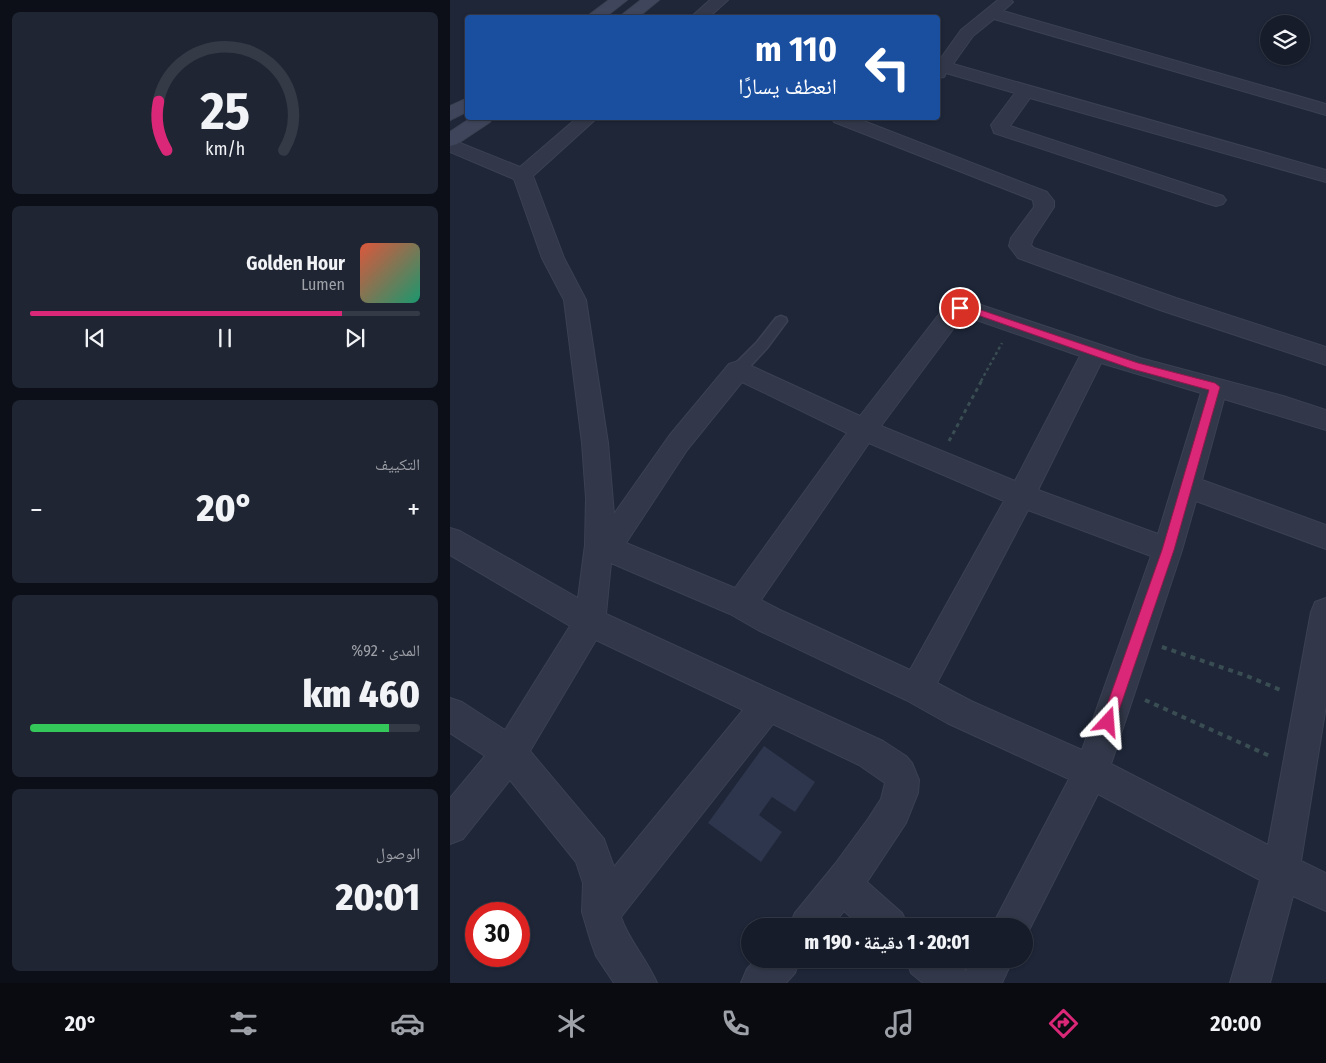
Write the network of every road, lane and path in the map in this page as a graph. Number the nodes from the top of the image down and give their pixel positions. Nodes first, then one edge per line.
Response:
1 (619, 0) edge
2 (651, 0) edge
3 (720, 0) edge
4 (1008, 0) edge
5 (991, 13) junction
6 (597, 15) edge
7 (630, 15) edge
8 (702, 15) edge
9 (940, 70) edge
10 (1027, 90) junction
11 (465, 104) edge
12 (1326, 110) edge
13 (450, 114) edge
14 (479, 120) edge
15 (586, 120) edge
16 (845, 120) edge
17 (894, 120) edge
18 (881, 133) junction
19 (450, 140) edge
20 (450, 145) edge
21 (523, 175) junction
22 (1326, 176) edge
23 (1216, 200) dead end
24 (780, 322) dead end
25 (1013, 324) junction
26 (1094, 352) junction
27 (1326, 356) edge
28 (738, 370) junction
29 (1215, 387) junction
30 (1326, 420) edge
31 (864, 430) junction
32 (938, 461) junction
33 (1187, 486) junction
34 (1021, 496) junction
35 (1326, 537) edge
36 (450, 540) edge
37 (603, 546) junction
38 (1168, 550) junction
39 (741, 604) junction
40 (1326, 612) edge
41 (590, 622) junction
42 (1138, 640) junction
43 (1120, 688) junction
44 (917, 689) junction
45 (1311, 703) junction
46 (767, 706) junction
47 (450, 714) edge
48 (510, 753) junction
49 (1300, 770) junction
50 (1091, 772) junction
51 (450, 826) edge
52 (1281, 871) junction
53 (842, 884) junction
54 (1326, 892) edge
55 (601, 912) junction
56 (814, 918) edge
57 (880, 918) edge
58 (1015, 918) edge
59 (774, 968) edge
60 (935, 968) edge
61 (989, 968) edge
62 (637, 983) edge
63 (761, 983) edge
64 (952, 983) edge
65 (981, 983) edge
66 (1250, 983) edge

1 - 6 street
2 - 7 street
3 - 8 street
4 - 5 street
5 - 9 street
5 - 12 street
9 - 10 street
10 - 22 street
10 - 23 street
11 - 13 street
14 - 19 street
15 - 21 street
16 - 18 street
17 - 18 street
18 - 27 street
20 - 21 street
21 - 37 street
24 - 28 lane
25 - 26 street
25 - 31 street
25 - 32 path
26 - 29 street
26 - 34 street
28 - 31 street
28 - 37 street
29 - 30 street
29 - 33 street
31 - 32 street
31 - 39 street
32 - 34 street
33 - 35 street
33 - 38 street
34 - 38 street
34 - 44 street
36 - 41 street
37 - 39 street
37 - 41 street
38 - 42 street
39 - 44 street
40 - 45 street
41 - 46 street
41 - 48 street
42 - 43 street
42 - 45 path
43 - 49 path
43 - 50 street
44 - 50 street
45 - 49 street
46 - 53 street
46 - 55 street
47 - 48 street
48 - 51 street
48 - 55 street
49 - 52 street
50 - 52 street
50 - 58 street
52 - 54 street
52 - 66 street
53 - 56 street
53 - 57 street
55 - 62 street
59 - 63 street
60 - 64 street
61 - 65 street

